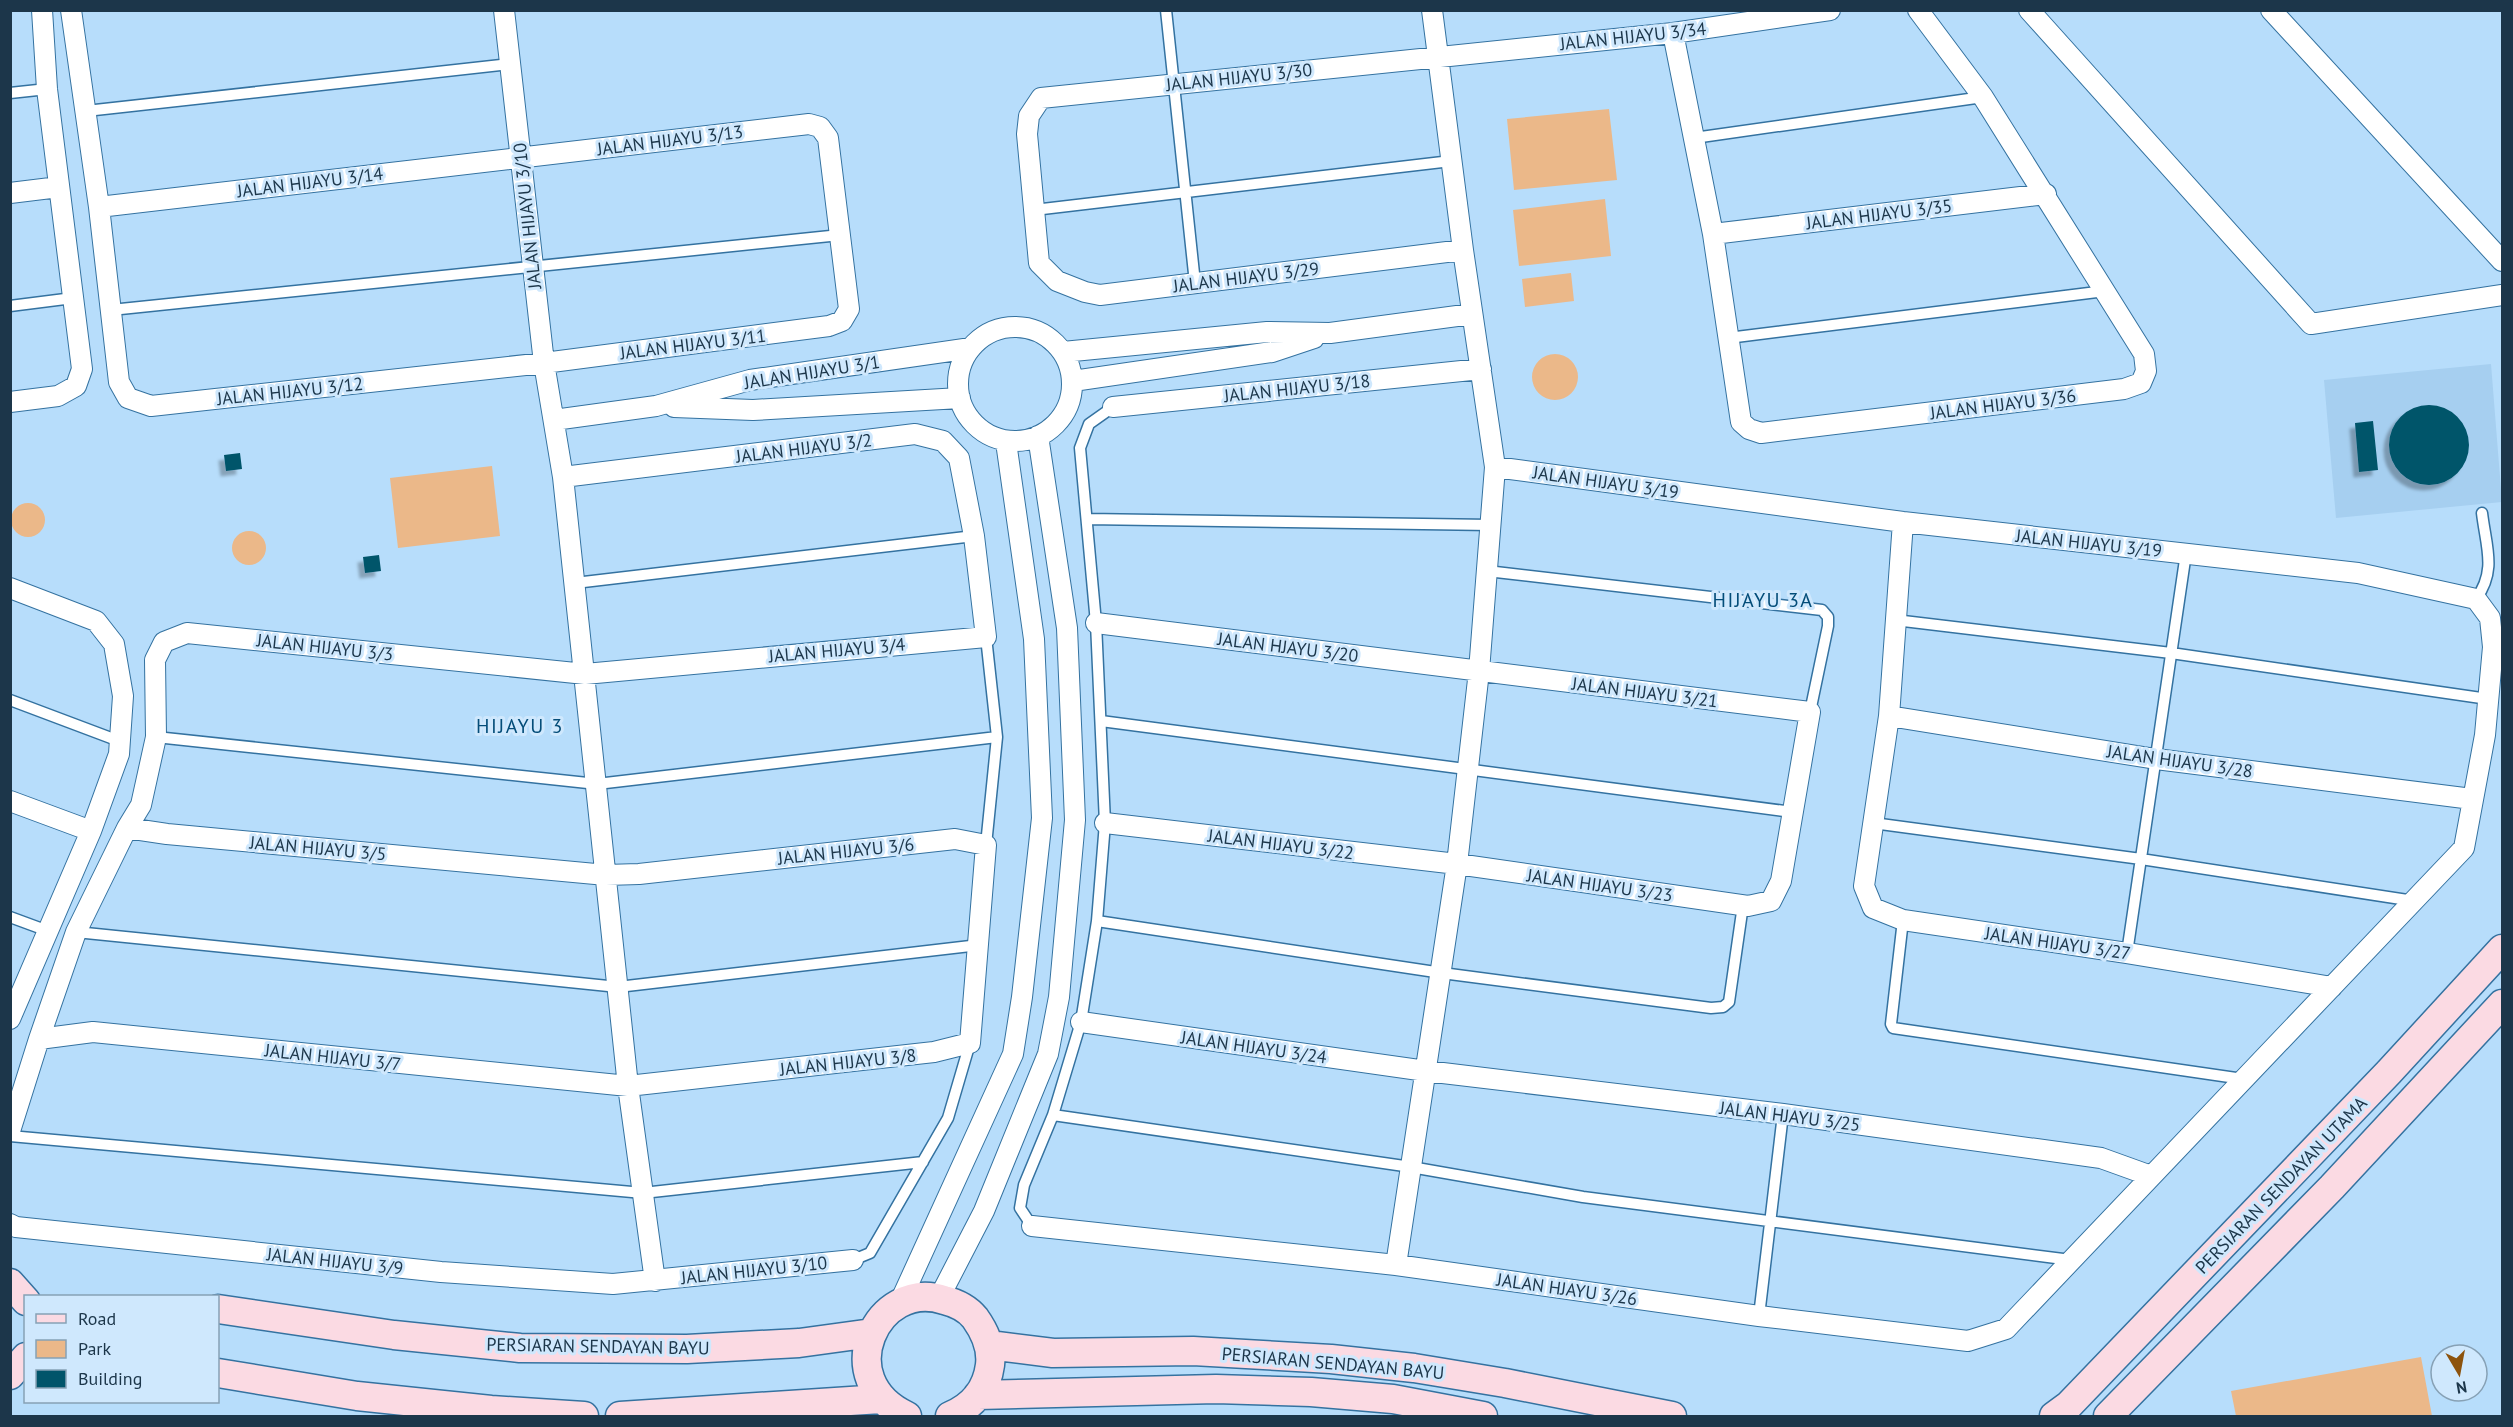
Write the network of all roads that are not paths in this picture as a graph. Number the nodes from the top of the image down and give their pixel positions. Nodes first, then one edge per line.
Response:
1 (42, 10) edge
2 (71, 10) edge
3 (504, 10) edge
4 (1166, 10) edge
5 (1432, 10) edge
6 (1830, 10) edge
7 (1918, 10) edge
8 (2029, 10) edge
9 (2271, 10) edge
10 (1673, 33) junction
11 (1437, 57) junction
12 (510, 64) junction
13 (1176, 84) junction
14 (47, 89) junction
15 (10, 93) edge
16 (1983, 97) junction
17 (86, 111) junction
18 (1694, 138) junction
19 (520, 157) junction
20 (1450, 161) junction
21 (59, 187) junction
22 (1186, 192) junction
23 (10, 193) edge
24 (2046, 194) junction
25 (99, 207) junction
26 (1034, 210) junction
27 (1713, 234) junction
28 (840, 235) junction
29 (1463, 250) junction
30 (2502, 261) edge
31 (533, 266) junction
32 (1196, 283) junction
33 (2105, 291) junction
34 (2502, 295) edge
35 (73, 298) junction
36 (10, 306) edge
37 (111, 310) junction
38 (1472, 314) junction
39 (1330, 333) junction
40 (1728, 338) junction
41 (971, 348) junction
42 (1063, 352) junction
43 (544, 363) junction
44 (1481, 369) junction
45 (1072, 381) junction
46 (960, 398) junction
47 (10, 402) edge
48 (656, 406) junction
49 (1113, 407) joint
50 (554, 420) junction
51 (1038, 436) junction
52 (1006, 442) junction
53 (1495, 467) junction
54 (563, 477) junction
55 (2482, 513) dead end
56 (1087, 519) junction
57 (1903, 522) junction
58 (1491, 525) junction
59 (974, 536) junction
60 (2186, 553) junction
61 (1487, 571) junction
62 (575, 583) junction
63 (10, 588) edge
64 (2475, 599) junction
65 (1896, 620) junction
66 (1096, 623) junction
67 (986, 638) junction
68 (2171, 654) junction
69 (1479, 671) junction
70 (585, 674) junction
71 (2488, 699) junction
72 (10, 700) edge
73 (1810, 712) junction
74 (1888, 716) junction
75 (1101, 721) junction
76 (156, 737) junction
77 (997, 737) junction
78 (119, 741) junction
79 (2156, 759) junction
80 (1468, 770) junction
81 (597, 784) junction
82 (2472, 799) junction
83 (10, 801) edge
84 (1792, 812) junction
85 (1106, 823) junction
86 (1873, 823) junction
87 (127, 828) junction
88 (91, 831) junction
89 (986, 845) junction
90 (2141, 859) junction
91 (1457, 864) junction
92 (606, 875) junction
93 (2414, 901) junction
94 (1743, 905) junction
95 (10, 917) edge
96 (1903, 920) junction
97 (1097, 921) junction
98 (48, 931) junction
99 (76, 932) junction
100 (979, 945) junction
101 (2502, 949) edge
102 (2127, 953) junction
103 (1442, 973) junction
104 (618, 987) junction
105 (2332, 987) junction
106 (2502, 1004) edge
107 (11, 1018) edge
108 (1081, 1022) junction
109 (39, 1039) junction
110 (970, 1043) junction
111 (1426, 1071) junction
112 (2243, 1079) junction
113 (628, 1086) junction
114 (1784, 1114) junction
115 (1053, 1115) junction
116 (10, 1131) edge
117 (10, 1136) edge
118 (923, 1162) junction
119 (1411, 1167) junction
120 (2151, 1176) junction
121 (643, 1193) junction
122 (1769, 1220) junction
123 (13, 1226) edge
124 (1032, 1226) joint
125 (853, 1260) joint
126 (2071, 1260) junction
127 (1396, 1265) junction
128 (655, 1281) junction
129 (10, 1283) edge
130 (939, 1298) junction
131 (24, 1299) edge
132 (899, 1304) junction
133 (219, 1309) edge
134 (1759, 1316) junction
135 (872, 1333) junction
136 (989, 1345) junction
137 (24, 1359) edge
138 (219, 1373) edge
139 (10, 1375) edge
140 (978, 1395) junction
141 (881, 1399) junction
142 (498, 1413) edge
143 (584, 1416) edge
144 (620, 1416) edge
145 (907, 1416) edge
146 (950, 1416) edge
147 (1483, 1416) edge
148 (1672, 1416) edge
149 (2054, 1416) edge
150 (2108, 1416) edge

1 - 14 street
2 - 17 street, JALAN HIJAYU 3/12
3 - 12 street, JALAN HIJAYU 3/10
4 - 13 lane
5 - 11 street
6 - 10 street, JALAN HIJAYU 3/34
7 - 16 street
8 - 34 street
9 - 30 street
10 - 11 street, JALAN HIJAYU 3/34
10 - 18 street
11 - 13 street, JALAN HIJAYU 3/30
11 - 20 street
12 - 17 lane
12 - 19 street, JALAN HIJAYU 3/10
13 - 22 lane
13 - 26 street, JALAN HIJAYU 3/30
14 - 15 lane
14 - 21 street
16 - 18 lane
16 - 24 street
17 - 25 street, JALAN HIJAYU 3/12
18 - 27 street
19 - 25 street, JALAN HIJAYU 3/14
19 - 28 street, JALAN HIJAYU 3/13
19 - 31 street, JALAN HIJAYU 3/10
20 - 22 lane
20 - 29 street
21 - 23 street
21 - 35 street
22 - 26 lane
22 - 32 lane
24 - 27 street, JALAN HIJAYU 3/35
24 - 33 street
25 - 37 street, JALAN HIJAYU 3/12
26 - 32 street, JALAN HIJAYU 3/29
27 - 40 street
28 - 31 lane
28 - 43 street, JALAN HIJAYU 3/11
29 - 32 street, JALAN HIJAYU 3/29
29 - 38 street
31 - 37 lane
31 - 43 street, JALAN HIJAYU 3/10
33 - 40 lane
33 - 40 street, JALAN HIJAYU 3/36
35 - 36 lane
35 - 47 street
37 - 43 street, JALAN HIJAYU 3/12
38 - 39 street
38 - 44 street
39 - 42 street
39 - 45 street
41 - 42 street
41 - 46 street
41 - 48 street, JALAN HIJAYU 3/1
42 - 45 street
43 - 50 street, JALAN HIJAYU 3/10
44 - 49 street, JALAN HIJAYU 3/18
44 - 53 street
45 - 51 street
46 - 48 street, JALAN HIJAYU 3/1
46 - 52 street
48 - 50 street, JALAN HIJAYU 3/1
49 - 56 lane
50 - 54 street, JALAN HIJAYU 3/10
51 - 52 street
51 - 130 street
52 - 132 street
53 - 57 street, JALAN HIJAYU 3/19
53 - 58 street
54 - 59 street, JALAN HIJAYU 3/2
54 - 62 street, JALAN HIJAYU 3/10
55 - 64 lane
56 - 58 lane
56 - 66 lane
57 - 60 street, JALAN HIJAYU 3/19
57 - 65 street, JALAN HIJAYU 3/27
58 - 61 street
59 - 62 lane
59 - 67 street
60 - 64 street, JALAN HIJAYU 3/19
60 - 68 lane
61 - 69 street
61 - 73 lane
62 - 70 street, JALAN HIJAYU 3/10
63 - 78 street
64 - 71 street
65 - 68 lane
65 - 74 street, JALAN HIJAYU 3/27
66 - 69 street, JALAN HJAYU 3/20
66 - 75 lane
67 - 70 street, JALAN HIJAYU 3/4
67 - 77 lane
68 - 71 lane
68 - 79 lane
69 - 73 street, JALAN HIJAYU 3/21
69 - 80 street
70 - 76 street, JALAN HIJAYU 3/3
70 - 81 street, JALAN HIJAYU 3/10
71 - 82 street
72 - 78 lane
73 - 84 street
74 - 79 street, JALAN HIJAYU 3/28
74 - 86 street, JALAN HIJAYU 3/27
75 - 80 lane
75 - 85 lane
76 - 81 lane
76 - 87 street
77 - 81 lane
77 - 89 lane
78 - 88 street
79 - 82 street, JALAN HIJAYU 3/28
79 - 90 lane
80 - 84 lane
80 - 91 street
81 - 92 street, JALAN HIJAYU 3/10
82 - 93 street, JALAN HJAYU 3/26
83 - 88 street
84 - 94 street, JALAN HIJAYU 3/23
85 - 91 street, JALAN HIJAYU 3/22
85 - 97 lane
86 - 90 lane
86 - 96 street, JALAN HIJAYU 3/27
87 - 92 street, JALAN HIJAYU 3/5
87 - 99 street
88 - 98 street
89 - 92 street, JALAN HIJAYU 3/6
89 - 100 street
90 - 93 lane
90 - 102 lane
91 - 94 street, JALAN HIJAYU 3/23
91 - 103 street
92 - 104 street, JALAN HIJAYU 3/10
93 - 105 street, JALAN HJAYU 3/26
94 - 103 lane
95 - 98 lane
96 - 102 street, JALAN HIJAYU 3/27
96 - 112 lane
97 - 103 lane
97 - 108 lane
98 - 107 street
99 - 104 lane
99 - 109 street
100 - 104 lane
100 - 110 street
101 - 149 street, PERSIARAN SENDAYAN UTAMA
102 - 105 street, JALAN HIJAYU 3/27
103 - 111 street
104 - 113 street, JALAN HIJAYU 3/10
105 - 112 street, JALAN HJAYU 3/26
106 - 150 street, PERSIARAN SENDAYAN UTAMA
108 - 111 street, JALAN HIJAYU 3/24
108 - 115 lane
109 - 113 street, JALAN HIJAYU 3/7
109 - 116 street
110 - 113 street, JALAN HIJAYU 3/8
110 - 118 lane
111 - 114 street, JALAN HJAYU 3/25
111 - 119 street
112 - 120 street, JALAN HJAYU 3/26
113 - 121 street, JALAN HIJAYU 3/10
114 - 120 street, JALAN HJAYU 3/25
114 - 122 lane
115 - 119 lane
115 - 124 lane
117 - 121 lane
118 - 121 lane
118 - 125 lane
119 - 122 lane
119 - 127 street
120 - 126 street, JALAN HJAYU 3/26
121 - 128 street, JALAN HIJAYU 3/10
122 - 126 lane
122 - 134 lane
123 - 128 street, JALAN HIJAYU 3/9
124 - 127 street, JALAN HJAYU 3/26
125 - 128 street, JALAN HIJAYU 3/10
126 - 134 street, JALAN HJAYU 3/26
127 - 134 street, JALAN HJAYU 3/26
129 - 131 street
130 - 132 street
130 - 136 street
132 - 135 street
133 - 135 street, PERSIARAN SENDAYAN BAYU
135 - 141 street
136 - 140 street
136 - 148 street, PERSIARAN SENDAYAN BAYU
137 - 139 street
138 - 142 street
140 - 146 street
140 - 147 street, PERSIARAN SENDAYAN BAYU
141 - 144 street
141 - 145 street
142 - 143 street

